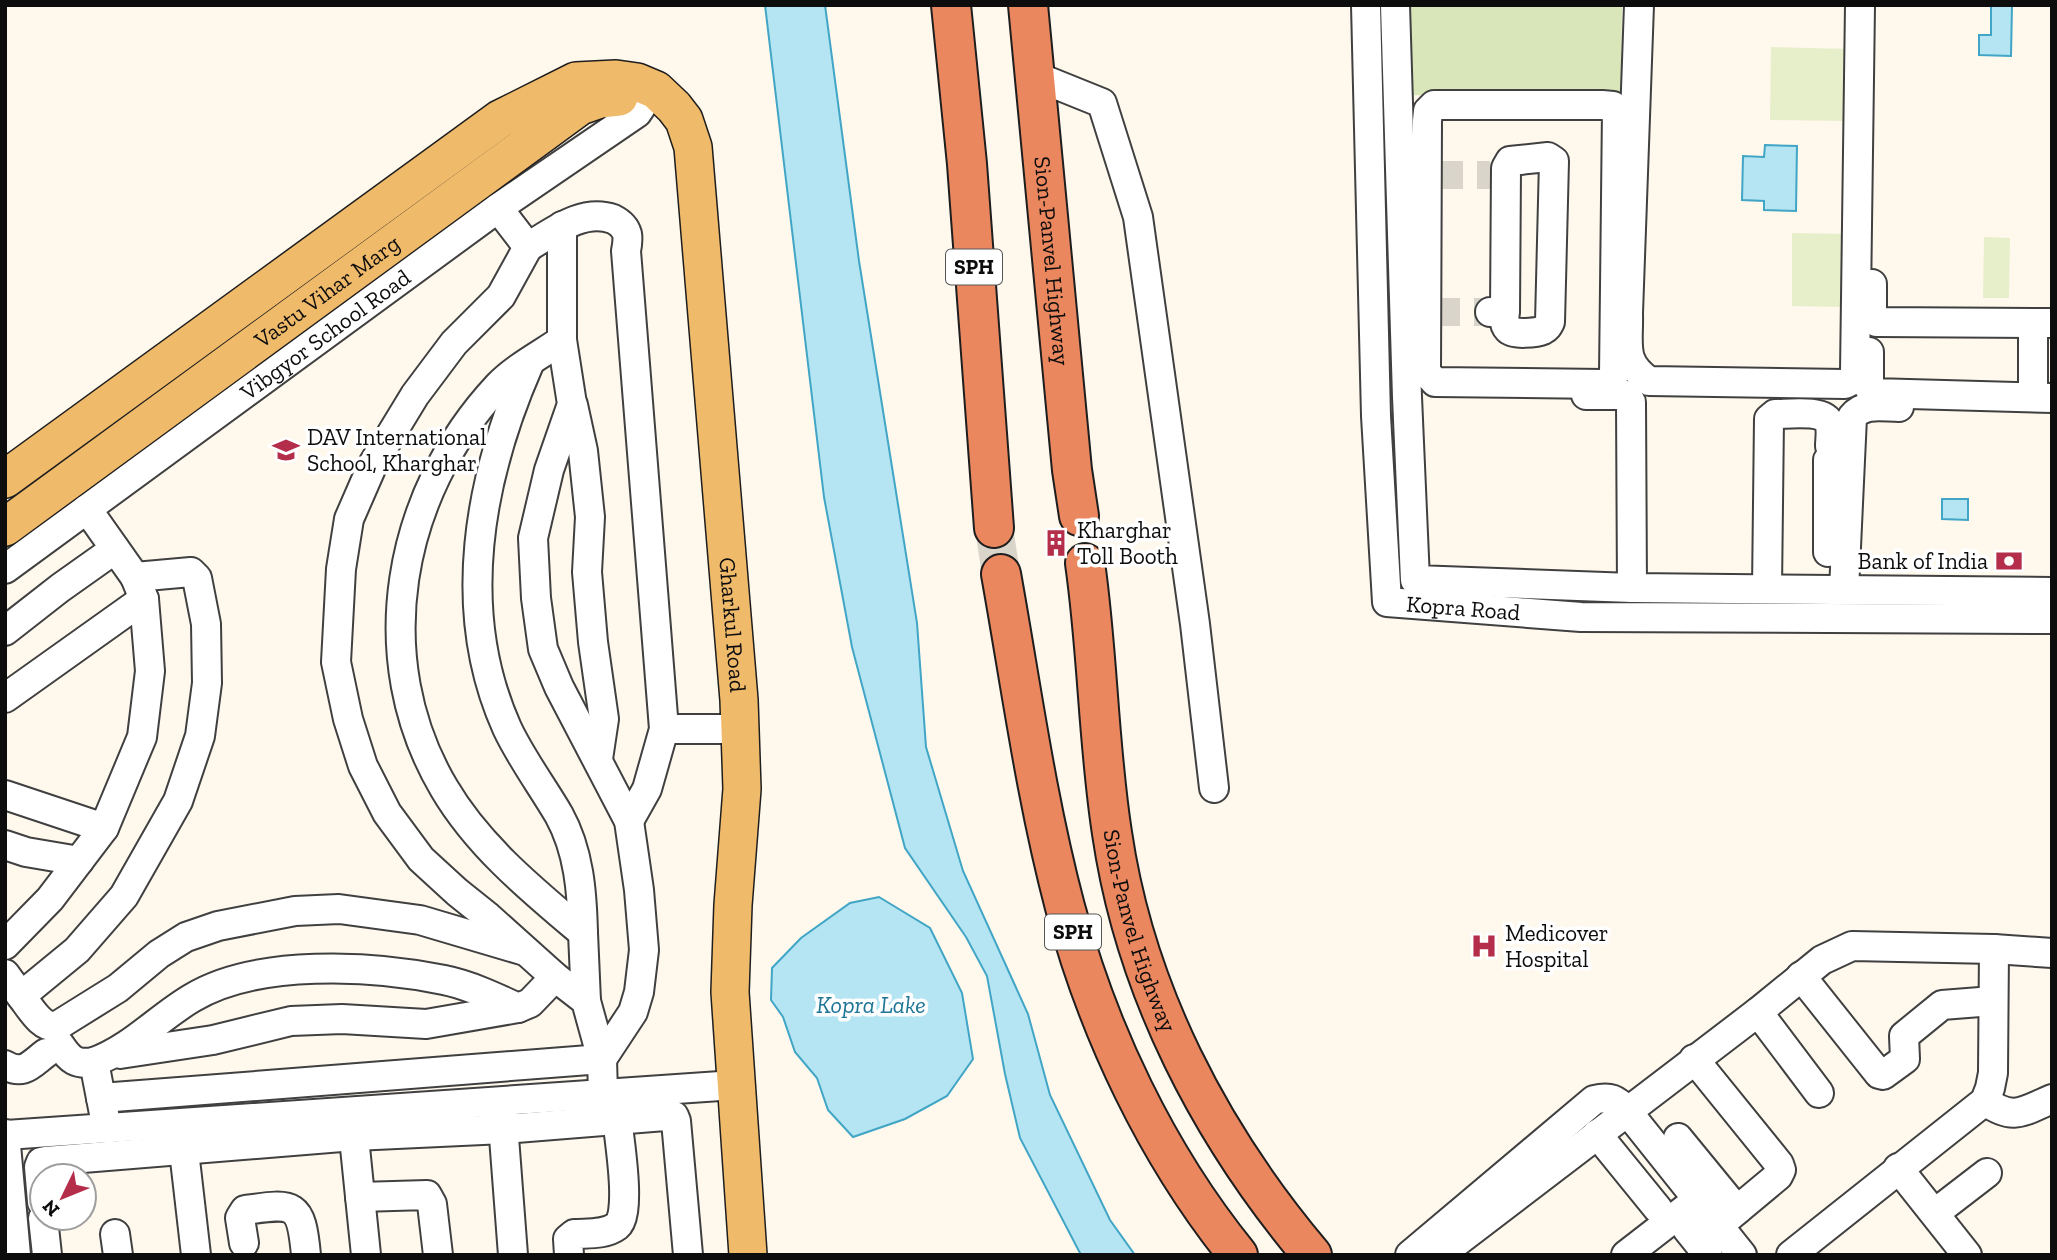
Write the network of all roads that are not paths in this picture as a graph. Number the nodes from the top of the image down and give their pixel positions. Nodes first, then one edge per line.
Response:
1 (951, 5) edge
2 (1028, 5) edge
3 (1366, 5) edge
4 (1395, 5) edge
5 (1639, 5) edge
6 (1860, 5) edge
7 (1879, 5) edge
8 (1035, 76) junction
9 (652, 108) junction
10 (1498, 174) joint
11 (1421, 175) junction
12 (498, 208) junction
13 (562, 226) junction
14 (528, 247) junction
15 (314, 254) junction
16 (337, 285) junction
17 (1420, 312) junction
18 (2045, 331) edge
19 (562, 340) junction
20 (529, 363) junction
21 (1407, 397) junction
22 (2045, 402) edge
23 (572, 404) junction
24 (5, 479) edge
25 (87, 509) junction
26 (1079, 516) dead end
27 (5, 527) edge
28 (994, 528) tunnel mouth
29 (116, 550) junction
30 (1085, 563) dead end
31 (5, 569) edge
32 (1001, 575) tunnel mouth
33 (139, 588) junction
34 (1632, 588) junction
35 (1767, 589) junction
36 (1836, 590) junction
37 (2052, 592) edge
38 (1455, 595) junction
39 (2052, 619) edge
40 (5, 631) edge
41 (5, 698) edge
42 (664, 729) junction
43 (731, 729) junction
44 (598, 760) junction
45 (1214, 788) dead end
46 (5, 795) edge
47 (629, 821) junction
48 (104, 828) junction
49 (5, 845) edge
50 (79, 861) junction
51 (583, 933) junction
52 (5, 945) edge
53 (1994, 949) junction
54 (525, 951) junction
55 (2052, 953) edge
56 (1801, 976) junction
57 (555, 977) junction
58 (13, 985) edge
59 (586, 1001) junction
60 (1993, 1001) junction
61 (519, 1009) junction
62 (1758, 1012) junction
63 (103, 1058) junction
64 (601, 1059) junction
65 (1694, 1059) junction
66 (5, 1065) edge
67 (724, 1086) junction
68 (1819, 1093) dead end
69 (101, 1098) junction
70 (2052, 1099) edge
71 (501, 1101) junction
72 (1985, 1101) junction
73 (610, 1106) junction
74 (1627, 1111) junction
75 (353, 1123) junction
76 (107, 1129) junction
77 (504, 1129) junction
78 (6, 1134) edge
79 (1597, 1134) junction
80 (1678, 1138) dead end
81 (184, 1151) junction
82 (41, 1162) edge
83 (1898, 1168) junction
84 (1987, 1173) dead end
85 (360, 1197) junction
86 (1692, 1213) junction
87 (1936, 1213) junction
88 (45, 1232) edge
89 (244, 1243) dead end
90 (1431, 1250) edge
91 (1800, 1252) edge
92 (16, 1255) edge
93 (47, 1255) edge
94 (195, 1255) edge
95 (306, 1255) edge
96 (366, 1255) edge
97 (438, 1255) edge
98 (513, 1255) edge
99 (569, 1255) edge
100 (688, 1255) edge
101 (725, 1255) edge
102 (748, 1255) edge
103 (1238, 1255) edge
104 (1312, 1255) edge
105 (1626, 1255) edge
106 (1654, 1255) edge
107 (1708, 1255) edge
108 (1742, 1255) edge
109 (1967, 1255) edge
110 (1985, 1255) edge
111 (1992, 1255) edge

1 - 28 highway, SPH
2 - 8 highway, Sion-Panvel Highway
3 - 38 street, Kopra Road
4 - 11 street, Kopra Road
5 - 6 street
7 - 18 street
8 - 26 highway, Sion-Panvel Highway
8 - 45 street
9 - 12 street, Vibgyor School Road
9 - 16 main road, Vastu Vihar Marg
9 - 43 main road, Gharkul Road
10 - 10 street
11 - 17 street, Kopra Road
11 - 17 street
12 - 14 street
12 - 25 street, Vibgyor School Road
13 - 14 street
13 - 19 street
13 - 42 street
14 - 54 street
15 - 16 main road
15 - 24 main road
15 - 43 main road, Gharkul Road
16 - 27 main road, Vastu Vihar Marg
17 - 21 street, Kopra Road
18 - 22 street
18 - 22 street
19 - 20 street
19 - 23 street
20 - 51 street
20 - 51 street
21 - 34 street
21 - 38 street, Kopra Road
22 - 36 street
23 - 44 street
23 - 44 street
25 - 29 street
25 - 31 street, Vibgyor School Road
29 - 33 street
29 - 40 street
30 - 104 highway, Sion-Panvel Highway / SPH
32 - 103 highway, SPH
33 - 41 street
33 - 48 street
33 - 58 street
34 - 35 street, Kopra Road
34 - 38 street, Kopra Road
35 - 36 street, Kopra Road
35 - 36 street
36 - 37 street, Kopra Road
38 - 39 street, Kopra Road
42 - 43 street
42 - 47 street
43 - 67 main road, Gharkul Road
44 - 47 street
46 - 48 street
47 - 64 street
48 - 50 street
49 - 50 street
50 - 52 street
51 - 59 street
53 - 55 street
53 - 56 street
53 - 60 street
54 - 57 street
54 - 58 street
56 - 60 street
56 - 62 street
57 - 59 street
57 - 61 street
59 - 64 street
60 - 72 street
61 - 63 street
61 - 63 street
62 - 65 street
62 - 68 street
63 - 66 street
63 - 69 street
64 - 69 street
64 - 73 street
65 - 74 street
65 - 86 street
67 - 73 street
67 - 101 main road, Gharkul Road
67 - 102 main road, Gharkul Road
69 - 76 street
70 - 72 street
71 - 73 street
71 - 75 street
71 - 77 street
72 - 83 street
73 - 77 street
73 - 99 street
73 - 100 street
74 - 79 street
74 - 86 street
74 - 90 street
75 - 76 street
75 - 77 street
75 - 81 street
75 - 85 street
76 - 78 street
77 - 98 street
78 - 92 street
79 - 86 street
79 - 90 street
80 - 86 street
81 - 82 street
81 - 94 street
83 - 87 street
83 - 91 street
84 - 87 street
85 - 96 street
85 - 97 street
86 - 105 street
86 - 106 street
86 - 107 street
86 - 108 street
87 - 109 street
88 - 93 street
89 - 95 street
110 - 111 street

